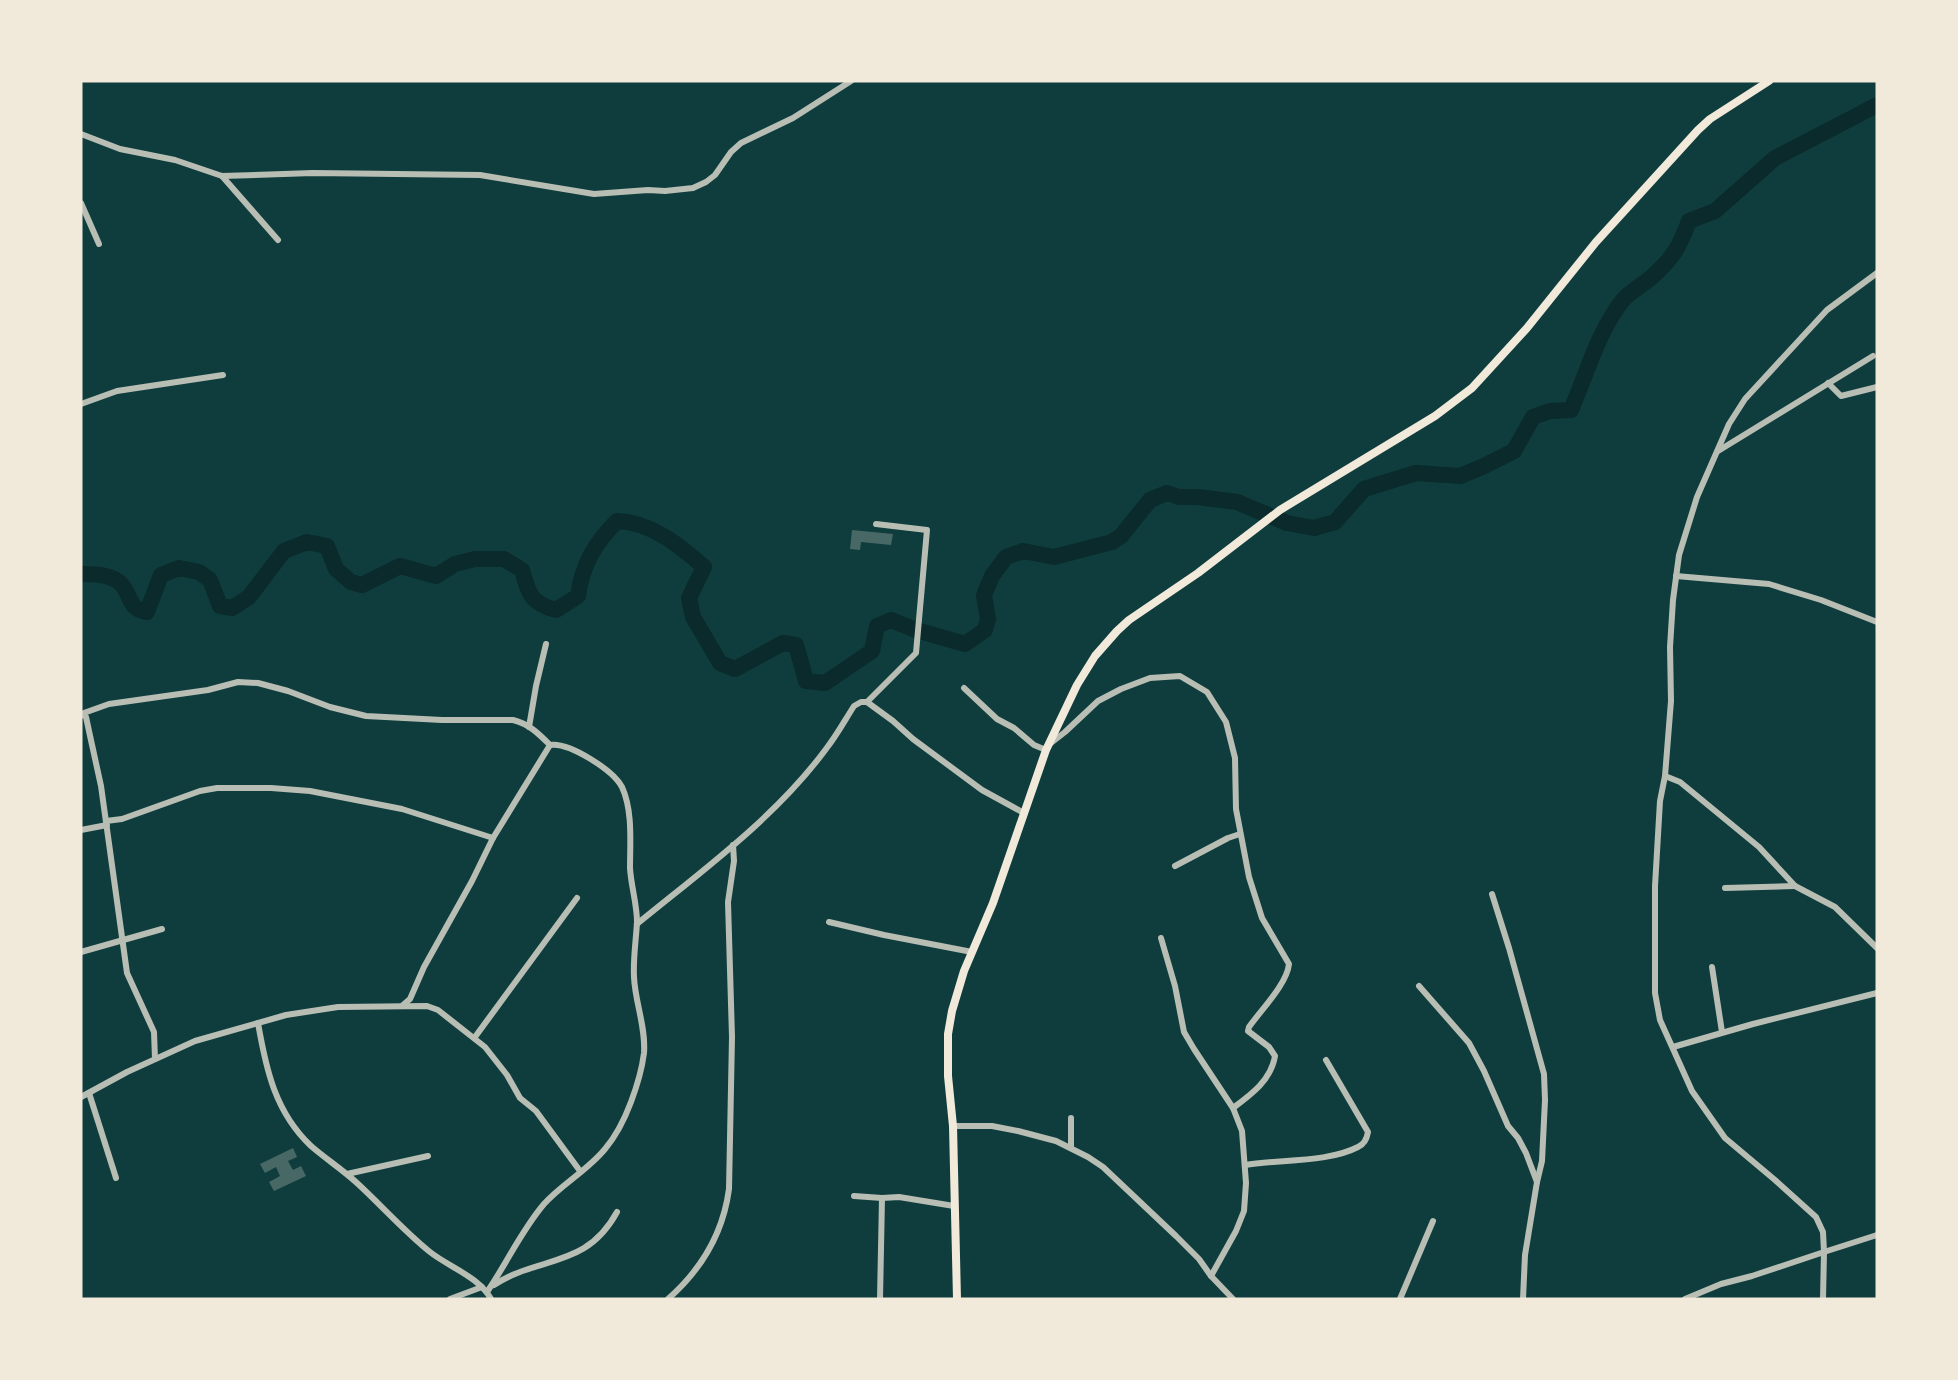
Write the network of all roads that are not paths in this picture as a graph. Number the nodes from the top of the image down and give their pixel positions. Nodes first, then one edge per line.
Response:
1 (851, 81) edge
2 (1769, 81) edge
3 (81, 134) edge
4 (222, 176) junction
5 (81, 203) edge
6 (278, 240) dead end
7 (99, 244) dead end
8 (1877, 273) edge
9 (1873, 356) dead end
10 (223, 375) dead end
11 (1828, 383) junction
12 (1877, 387) edge
13 (81, 404) edge
14 (1718, 452) junction
15 (876, 524) dead end
16 (1676, 576) junction
17 (1877, 622) edge
18 (546, 645) dead end
19 (964, 688) dead end
20 (867, 702) junction
21 (81, 714) edge
22 (530, 727) junction
23 (550, 745) junction
24 (1048, 747) junction
25 (1665, 776) junction
26 (1024, 813) junction
27 (107, 823) junction
28 (81, 830) edge
29 (1240, 834) junction
30 (493, 838) junction
31 (733, 845) junction
32 (1175, 866) dead end
33 (1795, 886) junction
34 (1725, 888) dead end
35 (1491, 894) dead end
36 (577, 898) dead end
37 (829, 922) dead end
38 (637, 924) junction
39 (162, 929) dead end
40 (1161, 938) dead end
41 (124, 939) junction
42 (1877, 948) edge
43 (81, 952) edge
44 (972, 952) junction
45 (1712, 967) dead end
46 (1419, 986) dead end
47 (1877, 993) edge
48 (403, 1005) junction
49 (258, 1023) junction
50 (1722, 1032) junction
51 (475, 1037) junction
52 (1673, 1047) junction
53 (155, 1059) junction
54 (1326, 1060) dead end
55 (89, 1093) junction
56 (81, 1097) edge
57 (1233, 1108) junction
58 (1071, 1118) dead end
59 (953, 1126) junction
60 (1071, 1148) junction
61 (428, 1156) dead end
62 (1245, 1165) junction
63 (580, 1171) junction
64 (347, 1174) junction
65 (116, 1178) dead end
66 (1537, 1182) junction
67 (854, 1196) dead end
68 (882, 1198) junction
69 (954, 1206) junction
70 (617, 1212) dead end
71 (1433, 1221) dead end
72 (1877, 1235) edge
73 (1824, 1252) junction
74 (1211, 1276) junction
75 (487, 1288) junction
76 (450, 1299) edge
77 (491, 1299) edge
78 (668, 1299) edge
79 (880, 1299) edge
80 (957, 1299) edge
81 (1233, 1299) edge
82 (1400, 1299) edge
83 (1523, 1299) edge
84 (1685, 1299) edge
85 (1824, 1299) edge

1 - 4 street
2 - 24 main road
3 - 4 street
4 - 6 street
5 - 7 street
8 - 14 street
9 - 11 street
10 - 13 street
11 - 12 street
11 - 14 street
14 - 16 street
15 - 20 street
16 - 17 street
16 - 25 street
18 - 22 street
19 - 24 street
20 - 26 street
20 - 31 street
21 - 22 street
21 - 27 street
22 - 23 street
23 - 30 street
23 - 38 street
24 - 26 main road
24 - 29 street
25 - 33 street
25 - 52 street
26 - 44 main road
27 - 28 street
27 - 30 street
27 - 41 street
29 - 32 street
29 - 57 street
30 - 48 street
31 - 38 street
31 - 78 street
33 - 34 street
33 - 42 street
35 - 66 street
36 - 51 street
37 - 44 street
38 - 63 street
39 - 41 street
40 - 57 street
41 - 43 street
41 - 53 street
44 - 59 main road
45 - 50 street
46 - 66 street
47 - 50 street
48 - 49 street
48 - 51 street
49 - 53 street
49 - 64 street
50 - 52 street
51 - 63 street
52 - 73 street
53 - 55 street
54 - 62 street
55 - 56 street
55 - 65 street
57 - 62 street
58 - 60 street
59 - 60 street
59 - 69 main road
60 - 74 street
61 - 64 street
62 - 74 street
63 - 75 street
64 - 75 street
66 - 83 street
67 - 68 street
68 - 69 street
68 - 79 street
69 - 80 main road
70 - 75 street
71 - 82 street
72 - 73 street
73 - 84 street
73 - 85 street
74 - 81 street
75 - 76 street
75 - 77 street

